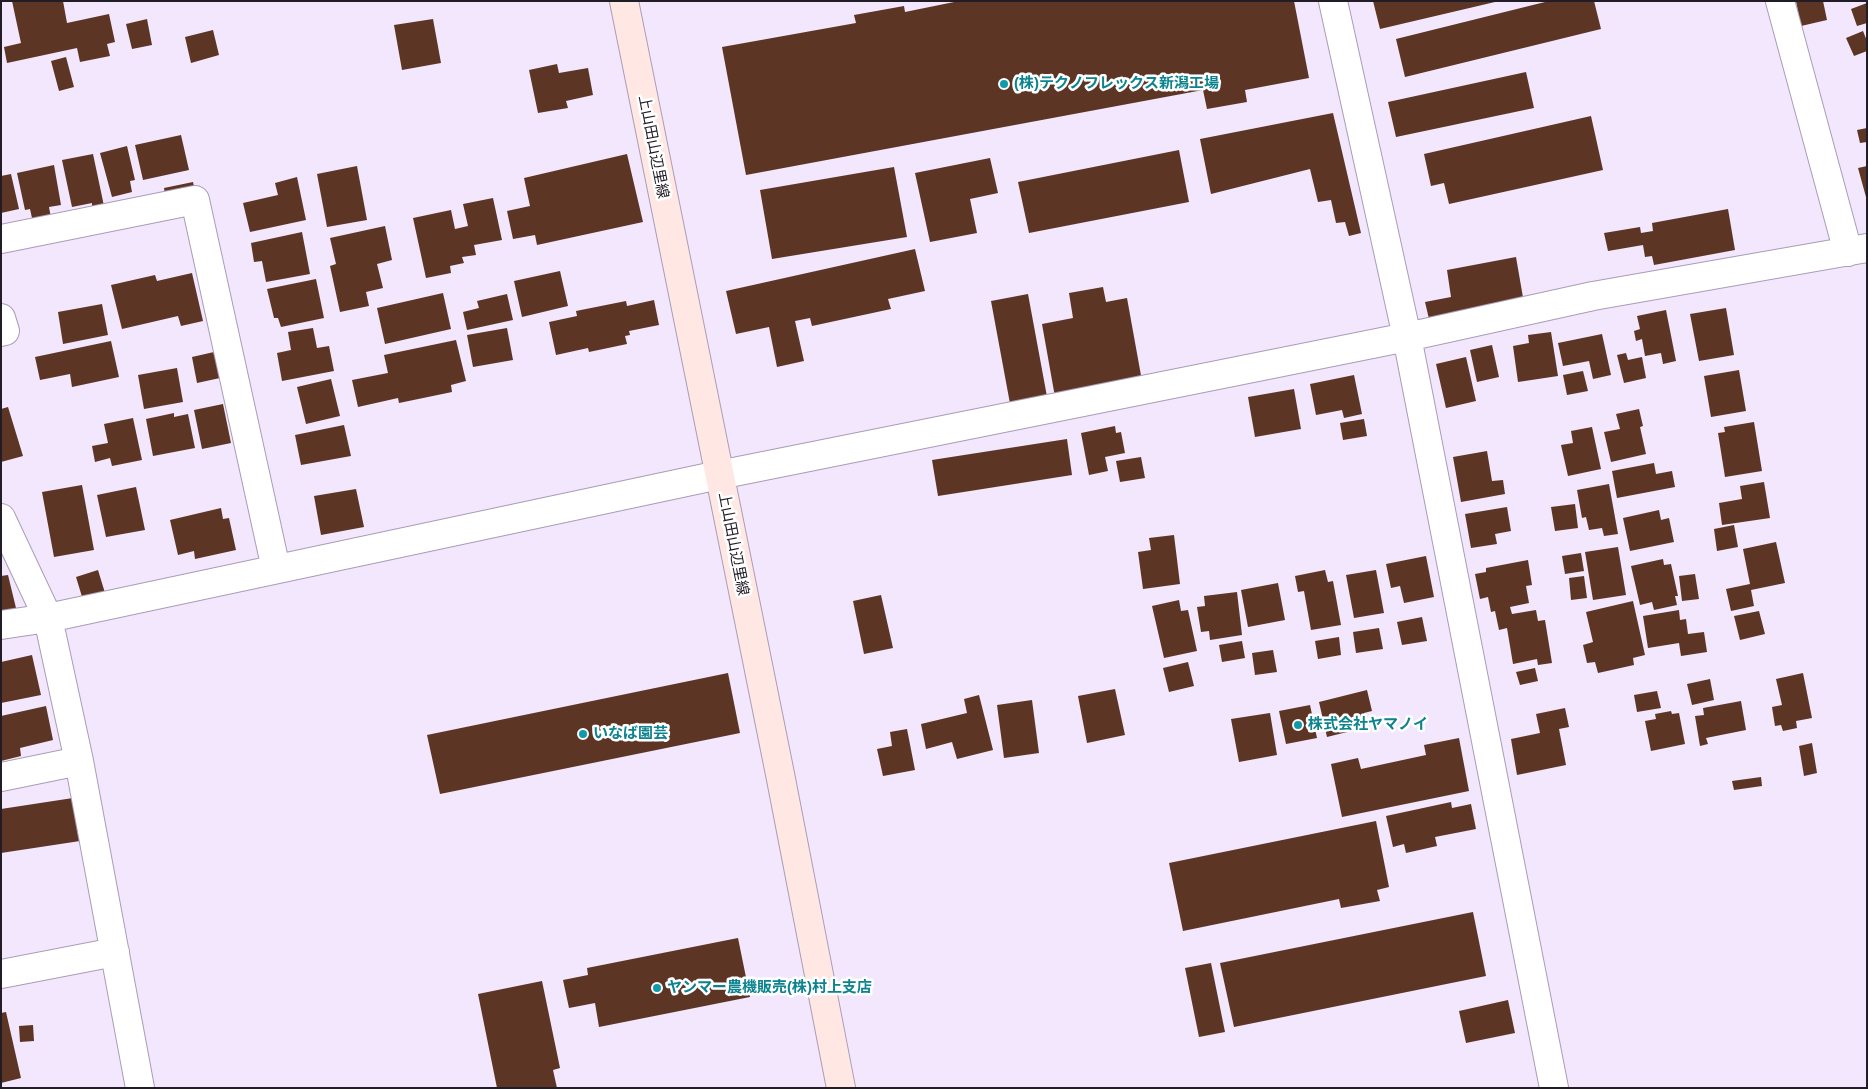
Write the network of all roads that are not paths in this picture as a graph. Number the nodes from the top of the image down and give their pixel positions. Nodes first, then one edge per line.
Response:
1 (624, 1) edge
2 (1333, 1) edge
3 (1780, 1) edge
4 (1, 240) edge
5 (1857, 250) edge
6 (1, 318) edge
7 (1, 332) edge
8 (1407, 337) junction
9 (719, 474) junction
10 (1, 518) edge
11 (276, 569) junction
12 (48, 618) junction
13 (1, 625) edge
14 (80, 761) junction
15 (1, 777) edge
16 (115, 952) junction
17 (1, 974) edge
18 (140, 1088) edge
19 (841, 1088) edge
20 (1554, 1088) edge

1 - 9 main road, 上山田山辺里線
2 - 8 street
3 - 5 street
4 - 11 street
5 - 8 street
6 - 7 street
8 - 9 street
8 - 20 street
9 - 11 street
9 - 19 main road, 上山田山辺里線
10 - 12 street
11 - 12 street
12 - 13 street
12 - 14 street
14 - 15 street
14 - 16 street
16 - 17 street
16 - 18 street

